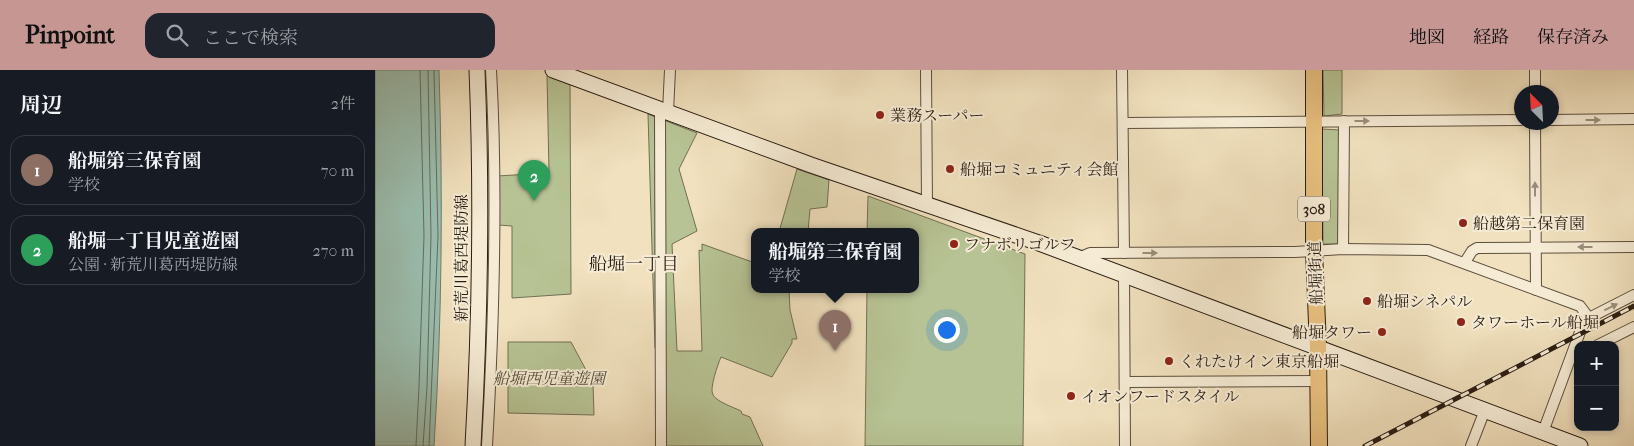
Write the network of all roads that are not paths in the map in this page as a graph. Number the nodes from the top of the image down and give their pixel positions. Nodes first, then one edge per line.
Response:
1 (477, 70) edge
2 (491, 70) edge
3 (553, 70) edge
4 (670, 70) edge
5 (926, 70) edge
6 (1122, 70) edge
7 (1314, 70) edge
8 (1535, 70) edge
9 (1535, 85) edge
10 (664, 110) junction
11 (1634, 119) edge
12 (1514, 120) edge
13 (1559, 120) edge
14 (1313, 121) junction
15 (1344, 121) junction
16 (1123, 123) junction
17 (1535, 130) edge
18 (927, 204) junction
19 (1536, 247) junction
20 (1634, 247) edge
21 (1343, 250) junction
22 (1314, 251) junction
23 (1124, 253) junction
24 (1078, 258) junction
25 (1465, 262) junction
26 (1124, 276) junction
27 (1536, 290) junction
28 (1634, 296) edge
29 (1589, 318) junction
30 (1634, 327) edge
31 (1578, 341) edge
32 (1606, 341) edge
33 (1318, 347) junction
34 (1574, 357) edge
35 (1318, 381) junction
36 (1125, 382) junction
37 (1485, 410) junction
38 (1543, 432) junction
39 (473, 446) edge
40 (487, 446) edge
41 (661, 446) edge
42 (1125, 446) edge
43 (1319, 446) edge
44 (1471, 446) edge
45 (1580, 446) edge

1 - 39 street, 新荒川葛西堤防線
2 - 40 street
3 - 10 street
4 - 10 street
5 - 18 street
6 - 16 street
7 - 14 main road, 船堀街道 / 308
8 - 9 street
10 - 18 street
10 - 41 street
13 -> 11 street
15 -> 12 street
14 - 15 street
14 - 16 street
14 - 22 main road, 船堀街道 / 308
15 - 21 street
16 - 23 street
19 -> 17 street
18 - 24 street
20 -> 19 street
19 - 25 street
19 - 27 street
21 - 22 street
21 - 25 street
23 -> 22 street
22 - 33 main road, 船堀街道 / 308
23 - 24 street
24 - 26 street
25 - 27 street
26 - 33 street
26 - 36 street
27 - 29 street
29 -> 28 street
29 - 31 street
30 - 32 street
33 - 35 main road, 船堀街道 / 308
33 - 37 street
34 - 38 street
35 - 36 street
35 - 43 main road, 船堀街道 / 308
36 - 42 street
37 - 38 street
37 - 44 street
38 - 45 street

